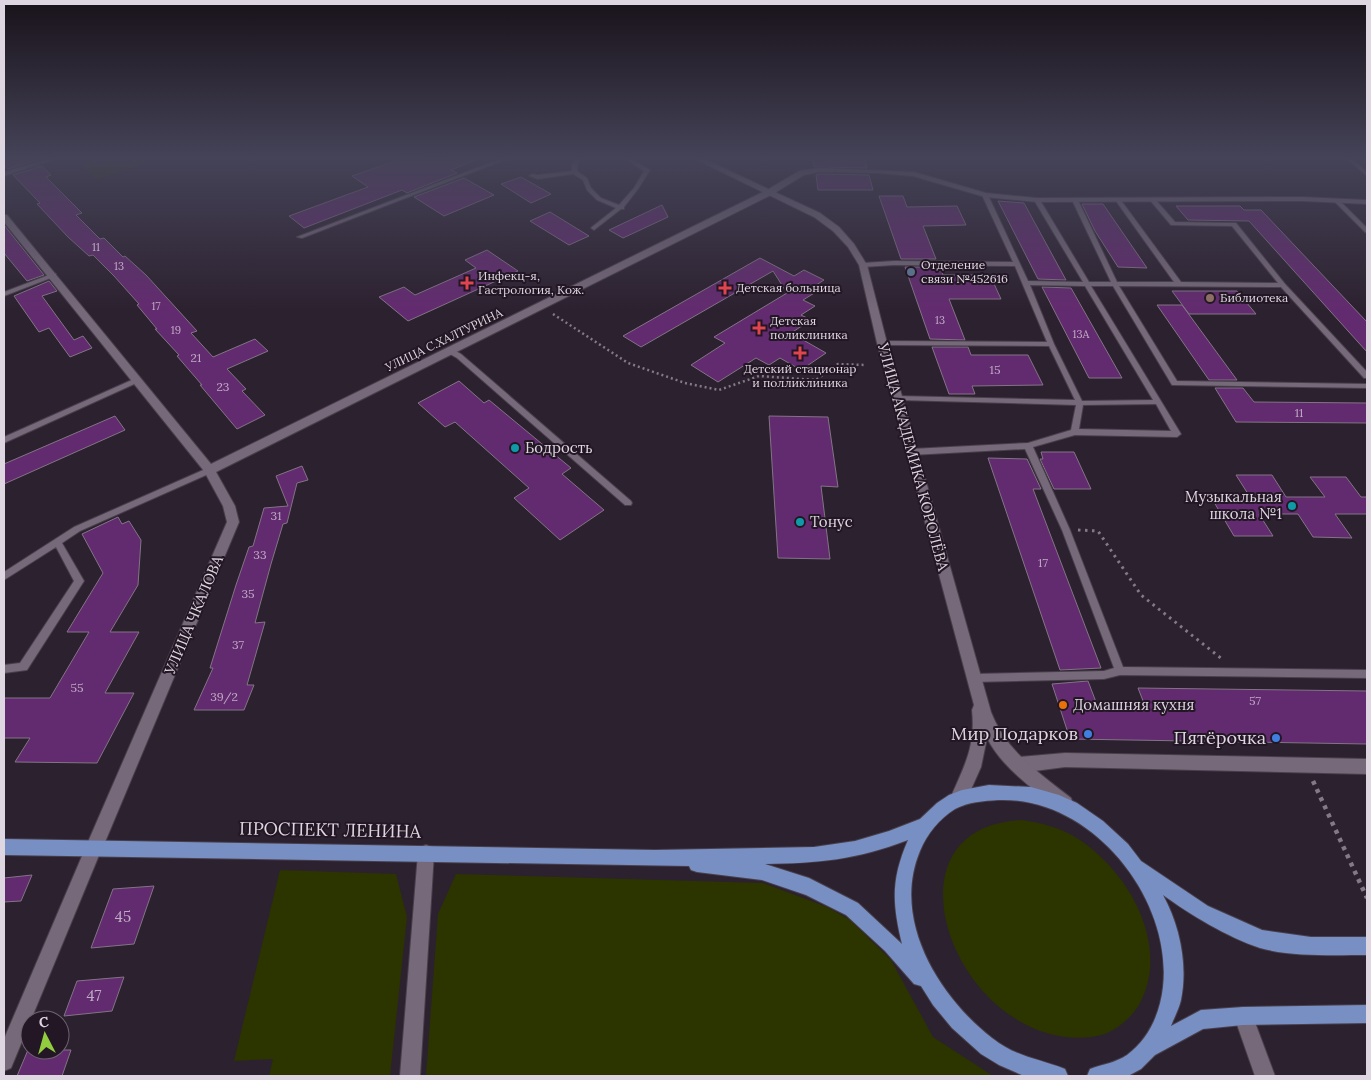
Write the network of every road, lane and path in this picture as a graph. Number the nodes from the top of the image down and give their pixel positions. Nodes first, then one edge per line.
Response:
1 (372, 209) edge
2 (620, 209) edge
3 (735, 209) edge
4 (805, 209) edge
5 (991, 209) edge
6 (1042, 209) edge
7 (1079, 209) edge
8 (1125, 209) edge
9 (1161, 209) edge
10 (1346, 209) edge
11 (4, 217) edge
12 (594, 228) dead end
13 (1367, 230) edge
14 (300, 237) dead end
15 (1016, 264) junction
16 (863, 265) junction
17 (54, 276) junction
18 (1178, 282) junction
19 (1026, 283) junction
20 (1086, 284) junction
21 (1115, 284) junction
22 (1283, 285) junction
23 (4, 294) edge
24 (549, 311) dead end
25 (882, 343) junction
26 (1051, 344) junction
27 (450, 352) junction
28 (866, 365) dead end
29 (1367, 376) edge
30 (137, 380) junction
31 (1367, 386) edge
32 (898, 398) junction
33 (1080, 402) junction
34 (1156, 402) junction
35 (1075, 432) junction
36 (4, 440) edge
37 (1028, 446) junction
38 (911, 452) junction
39 (210, 470) junction
40 (628, 503) dead end
41 (1066, 530) junction
42 (58, 543) junction
43 (4, 576) edge
44 (4, 669) edge
45 (1120, 671) junction
46 (1238, 672) junction
47 (1367, 674) edge
48 (973, 678) junction
49 (1019, 765) junction
50 (1305, 766) junction
51 (1367, 767) edge
52 (958, 799) junction
53 (1071, 809) junction
54 (924, 826) junction
55 (4, 847) edge
56 (94, 848) junction
57 (426, 853) junction
58 (655, 858) junction
59 (1136, 866) junction
60 (1367, 898) edge
61 (1367, 946) edge
62 (931, 987) junction
63 (1367, 1014) edge
64 (1243, 1016) junction
65 (1151, 1047) junction
66 (4, 1060) edge
67 (1047, 1075) edge
68 (410, 1076) edge
69 (1097, 1076) edge
70 (1265, 1076) edge

1 - 14 lane
2 - 12 lane
3 - 27 street, УЛИЦА С.ХАЛТУРИНА
4 - 16 street, УЛИЦА АКАДЕМИКА КОРОЛЁВА
5 - 15 lane
6 - 20 lane
7 - 21 lane
8 - 18 lane
9 - 22 lane
10 - 13 lane
11 - 17 street, УЛИЦА ЧКАЛОВА
15 - 16 lane
15 - 19 lane
16 - 25 street, УЛИЦА АКАДЕМИКА КОРОЛЁВА
17 - 23 lane
17 - 30 street, УЛИЦА ЧКАЛОВА
18 - 21 lane
18 - 22 lane
19 - 20 lane
19 - 26 lane
20 - 21 lane
20 - 34 lane
21 - 31 lane
22 - 29 lane
24 - 28 path
25 - 26 lane
25 - 32 street, УЛИЦА АКАДЕМИКА КОРОЛЁВА
26 - 33 lane
27 - 39 street, УЛИЦА С.ХАЛТУРИНА
27 - 40 lane
30 - 36 lane
30 - 39 street, УЛИЦА ЧКАЛОВА
32 - 33 lane
32 - 38 street, УЛИЦА АКАДЕМИКА КОРОЛЁВА
33 - 34 lane
33 - 35 lane
34 - 35 lane
35 - 37 lane
37 - 38 lane
37 - 41 lane
38 - 48 street, УЛИЦА АКАДЕМИКА КОРОЛЁВА
39 - 42 lane
39 - 56 street, УЛИЦА ЧКАЛОВА
41 - 45 lane
41 - 46 path
42 - 43 lane
42 - 44 lane
45 - 46 lane
45 - 48 lane
46 - 47 lane
48 - 49 street, УЛИЦА АКАДЕМИКА КОРОЛЁВА
48 - 52 street
49 - 50 street
49 - 53 street, УЛИЦА АКАДЕМИКА КОРОЛЁВА
50 - 51 street
50 - 60 path
52 - 53 main road
52 - 54 main road
53 - 59 main road
54 - 58 main road, ПРОСПЕКТ ЛЕНИНА
54 - 62 main road
55 - 56 main road, ПРОСПЕКТ ЛЕНИНА
56 - 57 main road, ПРОСПЕКТ ЛЕНИНА
56 - 66 street, УЛИЦА ЧКАЛОВА
57 - 58 main road, ПРОСПЕКТ ЛЕНИНА
57 - 68 street
58 - 62 main road, ПРОСПЕКТ ЛЕНИНА
59 - 61 main road
59 - 65 main road
62 - 67 main road
63 - 64 main road
64 - 65 main road
64 - 70 street
65 - 69 main road

